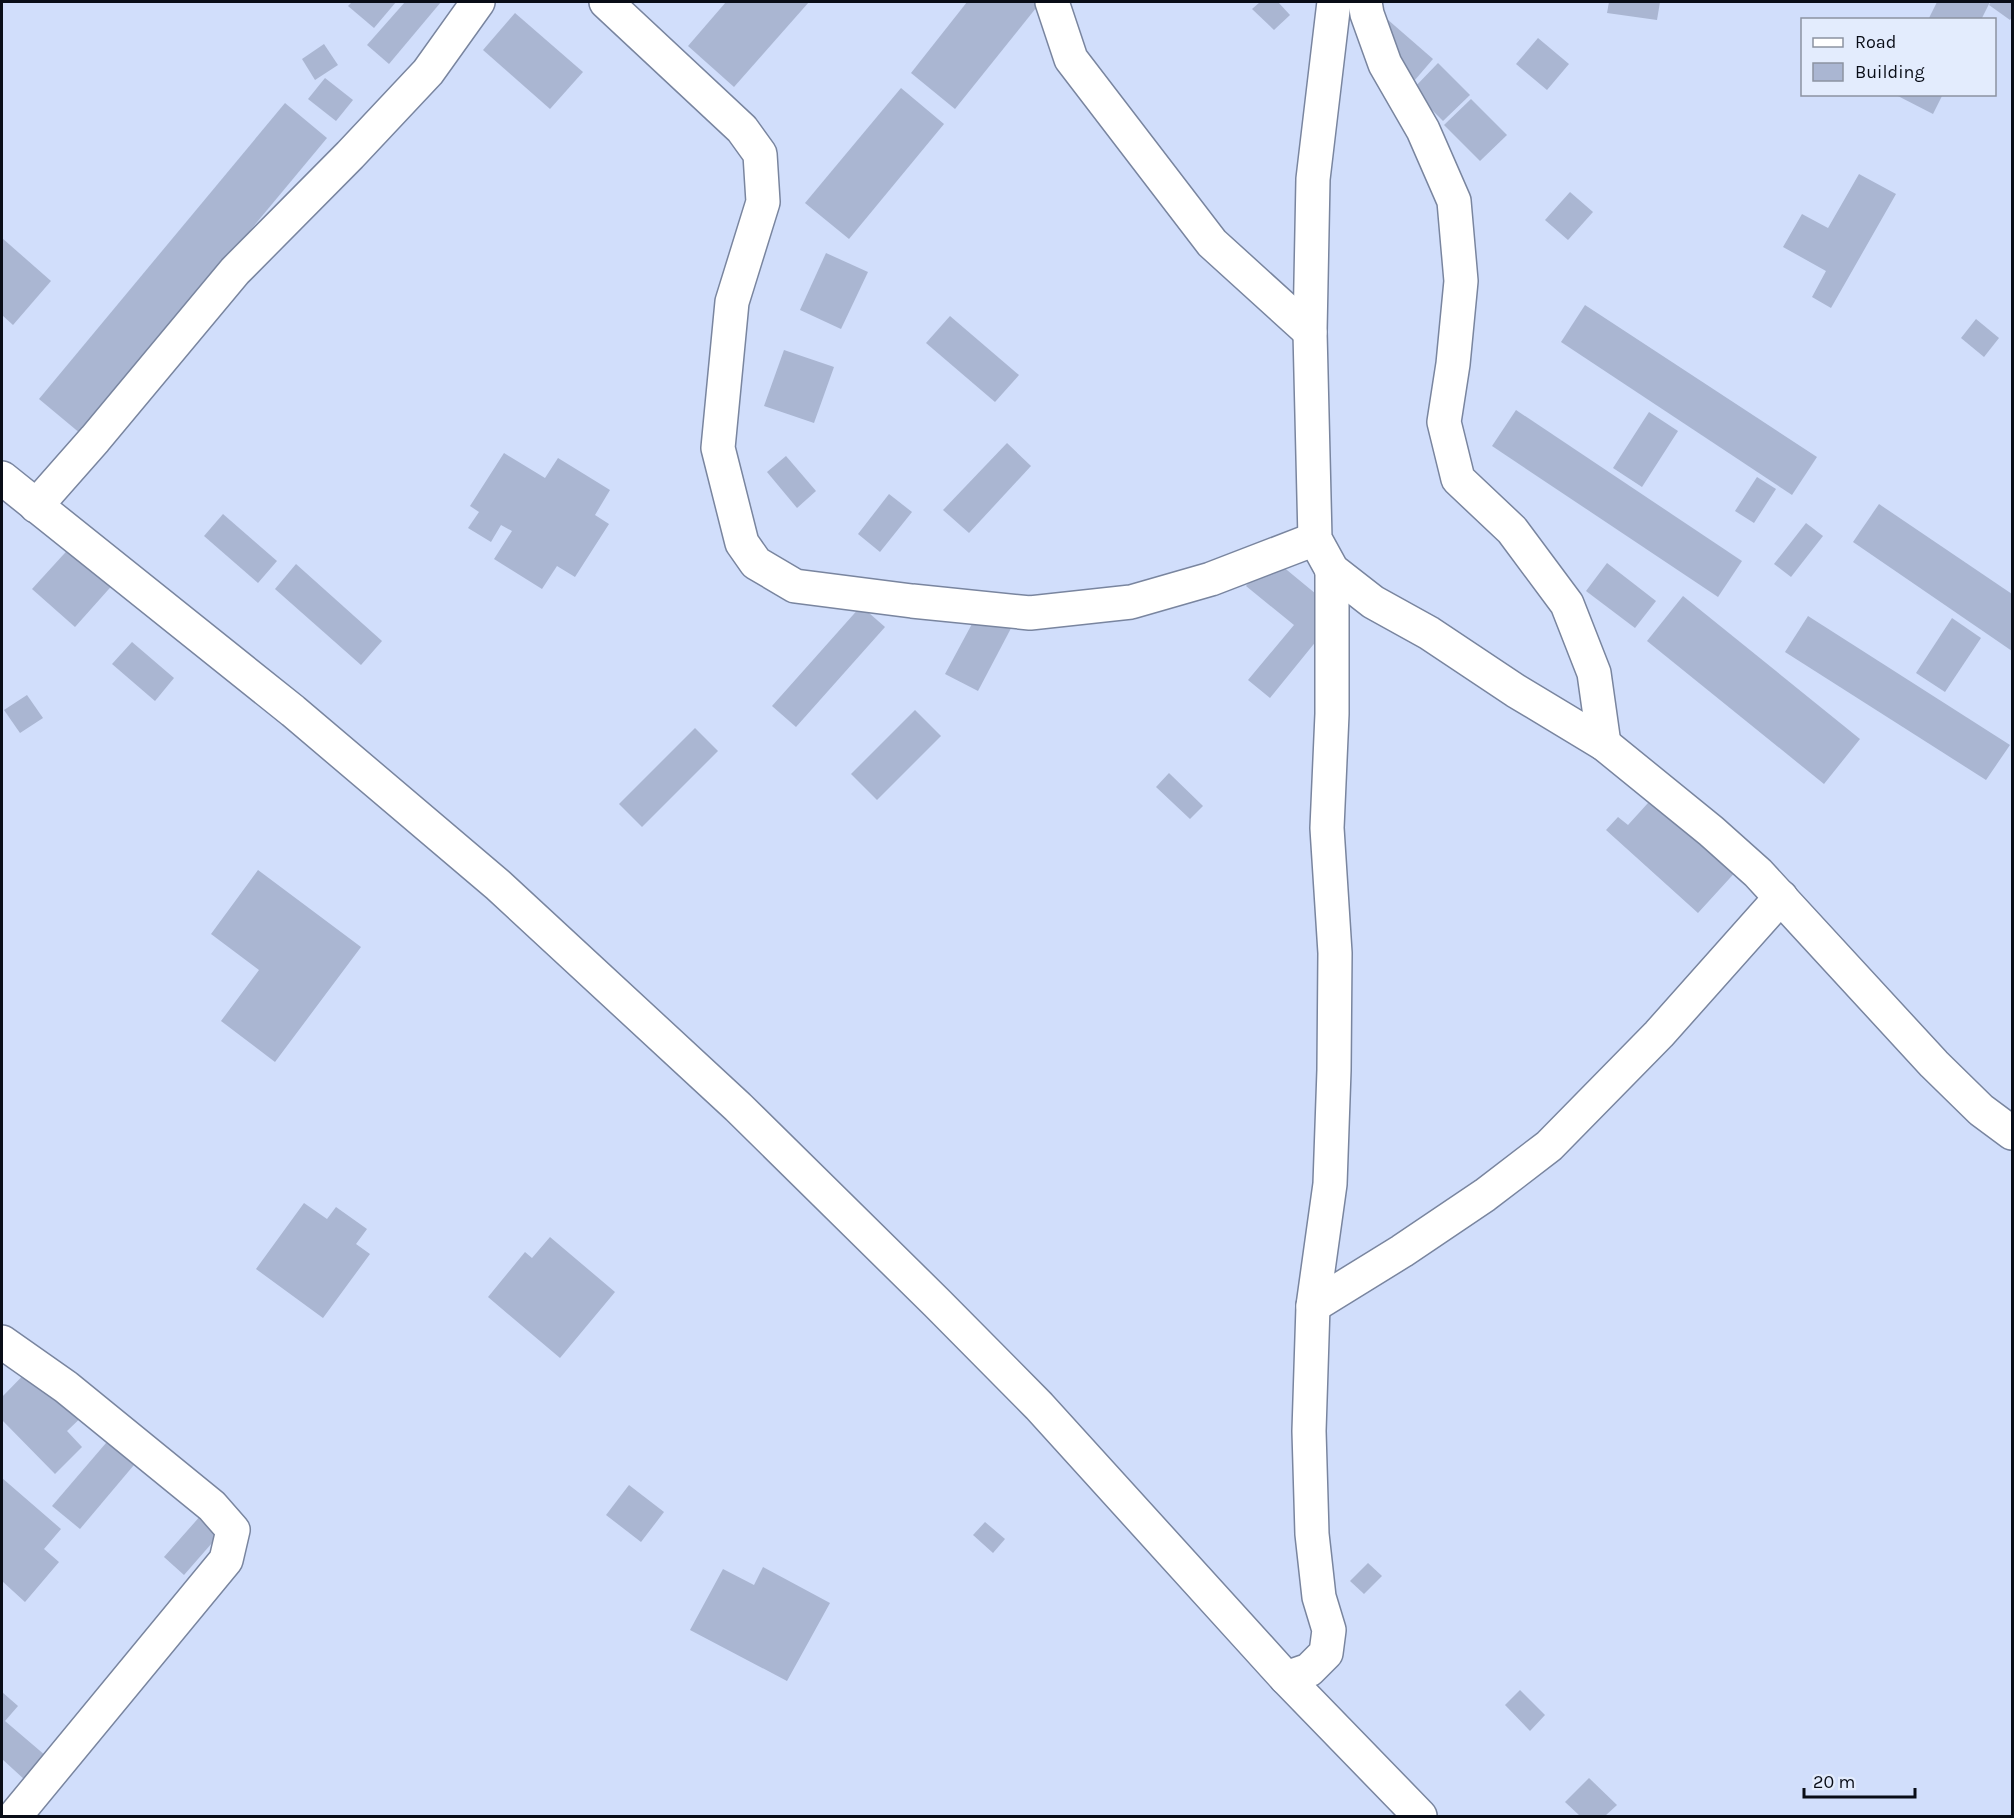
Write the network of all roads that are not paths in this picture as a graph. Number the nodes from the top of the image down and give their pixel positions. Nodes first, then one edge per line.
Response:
1 (478, 2) edge
2 (606, 2) edge
3 (1052, 2) edge
4 (1334, 2) edge
5 (1365, 2) edge
6 (1310, 332) junction
7 (2, 478) edge
8 (36, 506) junction
9 (1315, 539) junction
10 (1332, 570) junction
11 (1604, 744) junction
12 (1781, 897) junction
13 (2013, 1133) edge
14 (1313, 1305) junction
15 (2, 1342) edge
16 (1286, 1678) junction
17 (15, 1816) edge
18 (1420, 1816) edge

1 - 8 street
2 - 9 street
3 - 6 street
4 - 6 street
5 - 11 street
6 - 9 street
7 - 8 street
8 - 16 street
9 - 10 street
10 - 11 street
10 - 14 street
11 - 12 street
12 - 13 street
12 - 14 street
14 - 16 street
15 - 17 street
16 - 18 street

